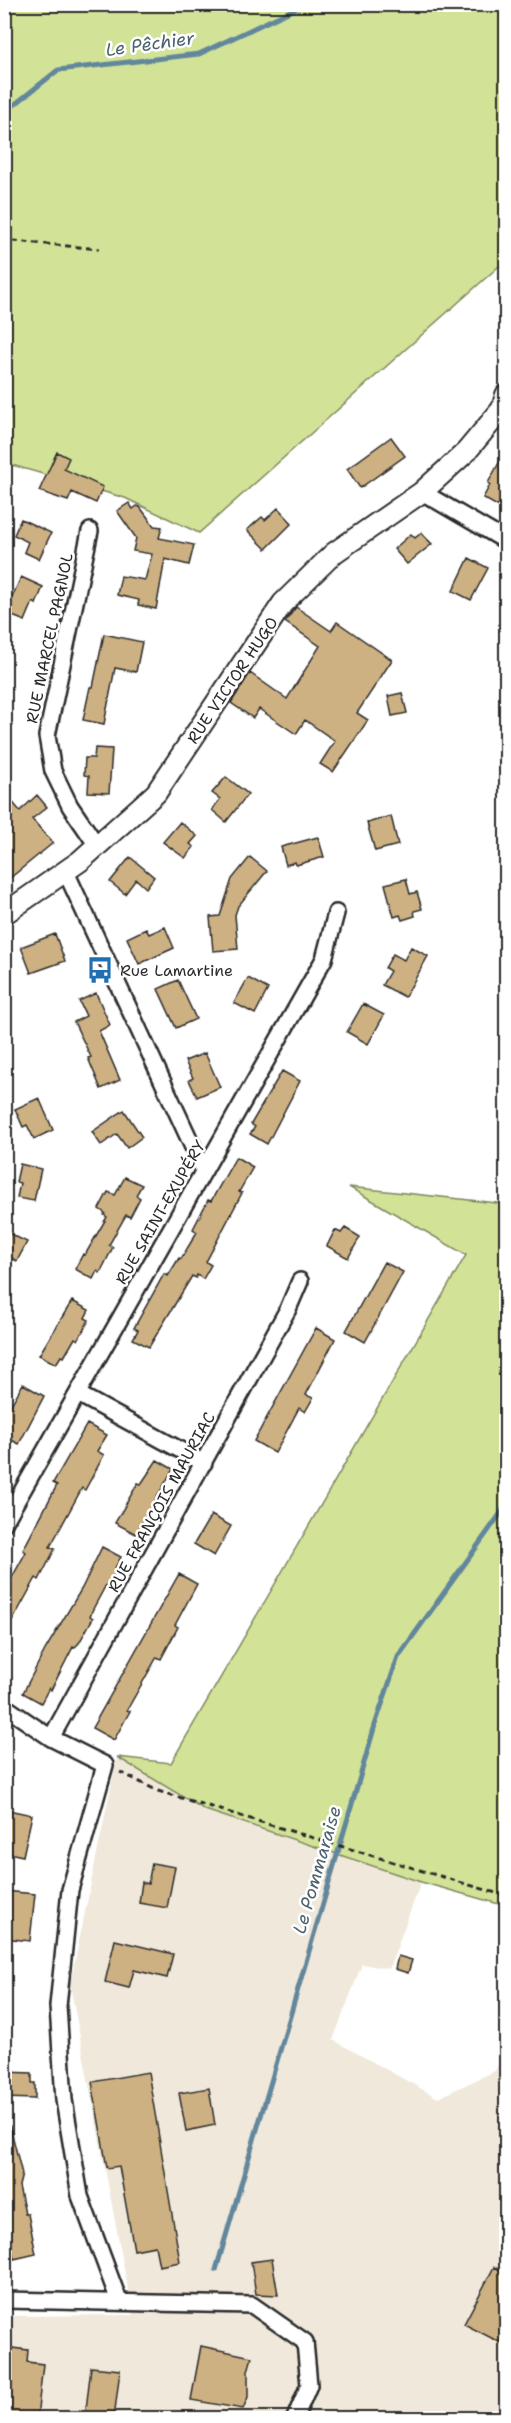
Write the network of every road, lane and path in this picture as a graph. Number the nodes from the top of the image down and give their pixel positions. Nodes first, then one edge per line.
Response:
1 (4, 247) edge
2 (99, 249) dead end
3 (507, 395) edge
4 (422, 492) junction
5 (90, 531) dead end
6 (507, 541) edge
7 (98, 847) junction
8 (66, 872) junction
9 (336, 913) dead end
10 (4, 914) edge
11 (204, 1171) junction
12 (300, 1281) dead end
13 (78, 1394) junction
14 (204, 1463) junction
15 (4, 1523) edge
16 (4, 1706) edge
17 (51, 1738) junction
18 (105, 1765) junction
19 (507, 1896) edge
20 (4, 2300) edge
21 (120, 2301) junction
22 (295, 2418) edge

1 - 2 path
3 - 4 street, RUE VICTOR HUGO
4 - 6 street
4 - 7 street, RUE VICTOR HUGO
5 - 7 street, RUE MARCEL PAGNOL
7 - 8 street, RUE VICTOR HUGO
8 - 10 street, RUE VICTOR HUGO
8 - 11 street
9 - 11 street, RUE SAINT-EXUPÉRY
11 - 13 street, RUE SAINT-EXUPÉRY
12 - 14 street, RUE FRANÇOIS MAURIAC
13 - 14 street
13 - 15 street, RUE SAINT-EXUPÉRY
14 - 17 street, RUE FRANÇOIS MAURIAC
16 - 17 street
17 - 18 street
18 - 19 path
18 - 21 street
20 - 21 street
21 - 22 street

